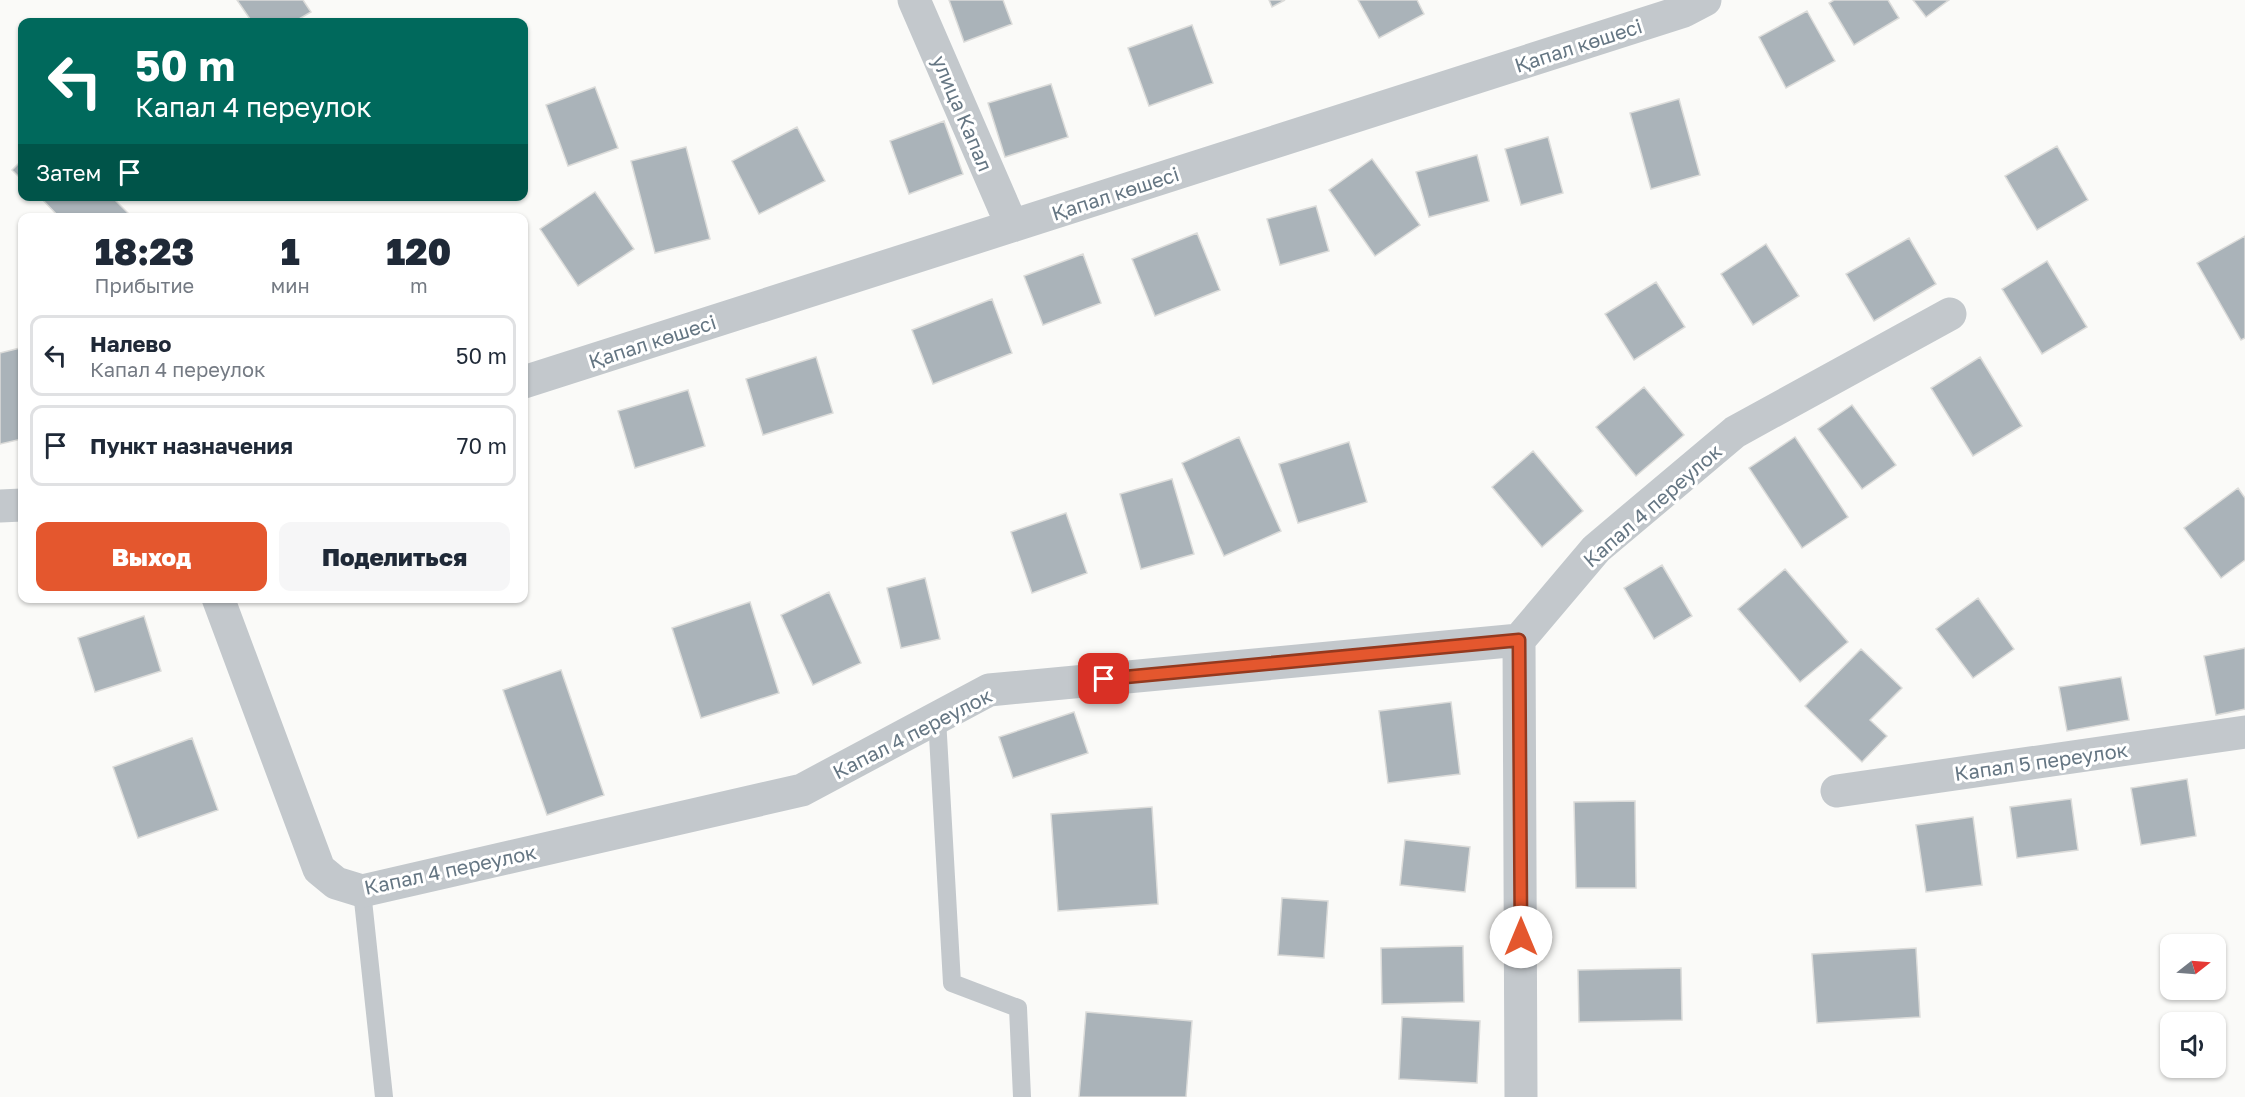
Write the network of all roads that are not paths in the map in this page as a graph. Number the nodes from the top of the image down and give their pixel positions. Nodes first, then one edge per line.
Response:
1 (914, 0) edge
2 (1705, 0) edge
3 (1012, 226) junction
4 (1950, 314) dead end
5 (528, 381) edge
6 (18, 505) edge
7 (0, 506) edge
8 (220, 603) edge
9 (1519, 640) junction
10 (937, 718) junction
11 (2245, 732) edge
12 (1837, 791) dead end
13 (362, 891) junction
14 (384, 1097) edge
15 (1022, 1097) edge
16 (1521, 1097) edge

1 - 3 street, улица Капал
2 - 3 street, Қапал көшесі
3 - 5 street, Қапал көшесі
4 - 9 street, Капал 4 переулок
6 - 7 street
8 - 13 street, Капал 4 переулок
9 - 10 street, Капал 4 переулок
9 - 16 street
10 - 13 street, Капал 4 переулок
10 - 15 lane
11 - 12 street, Капал 5 переулок
13 - 14 lane

